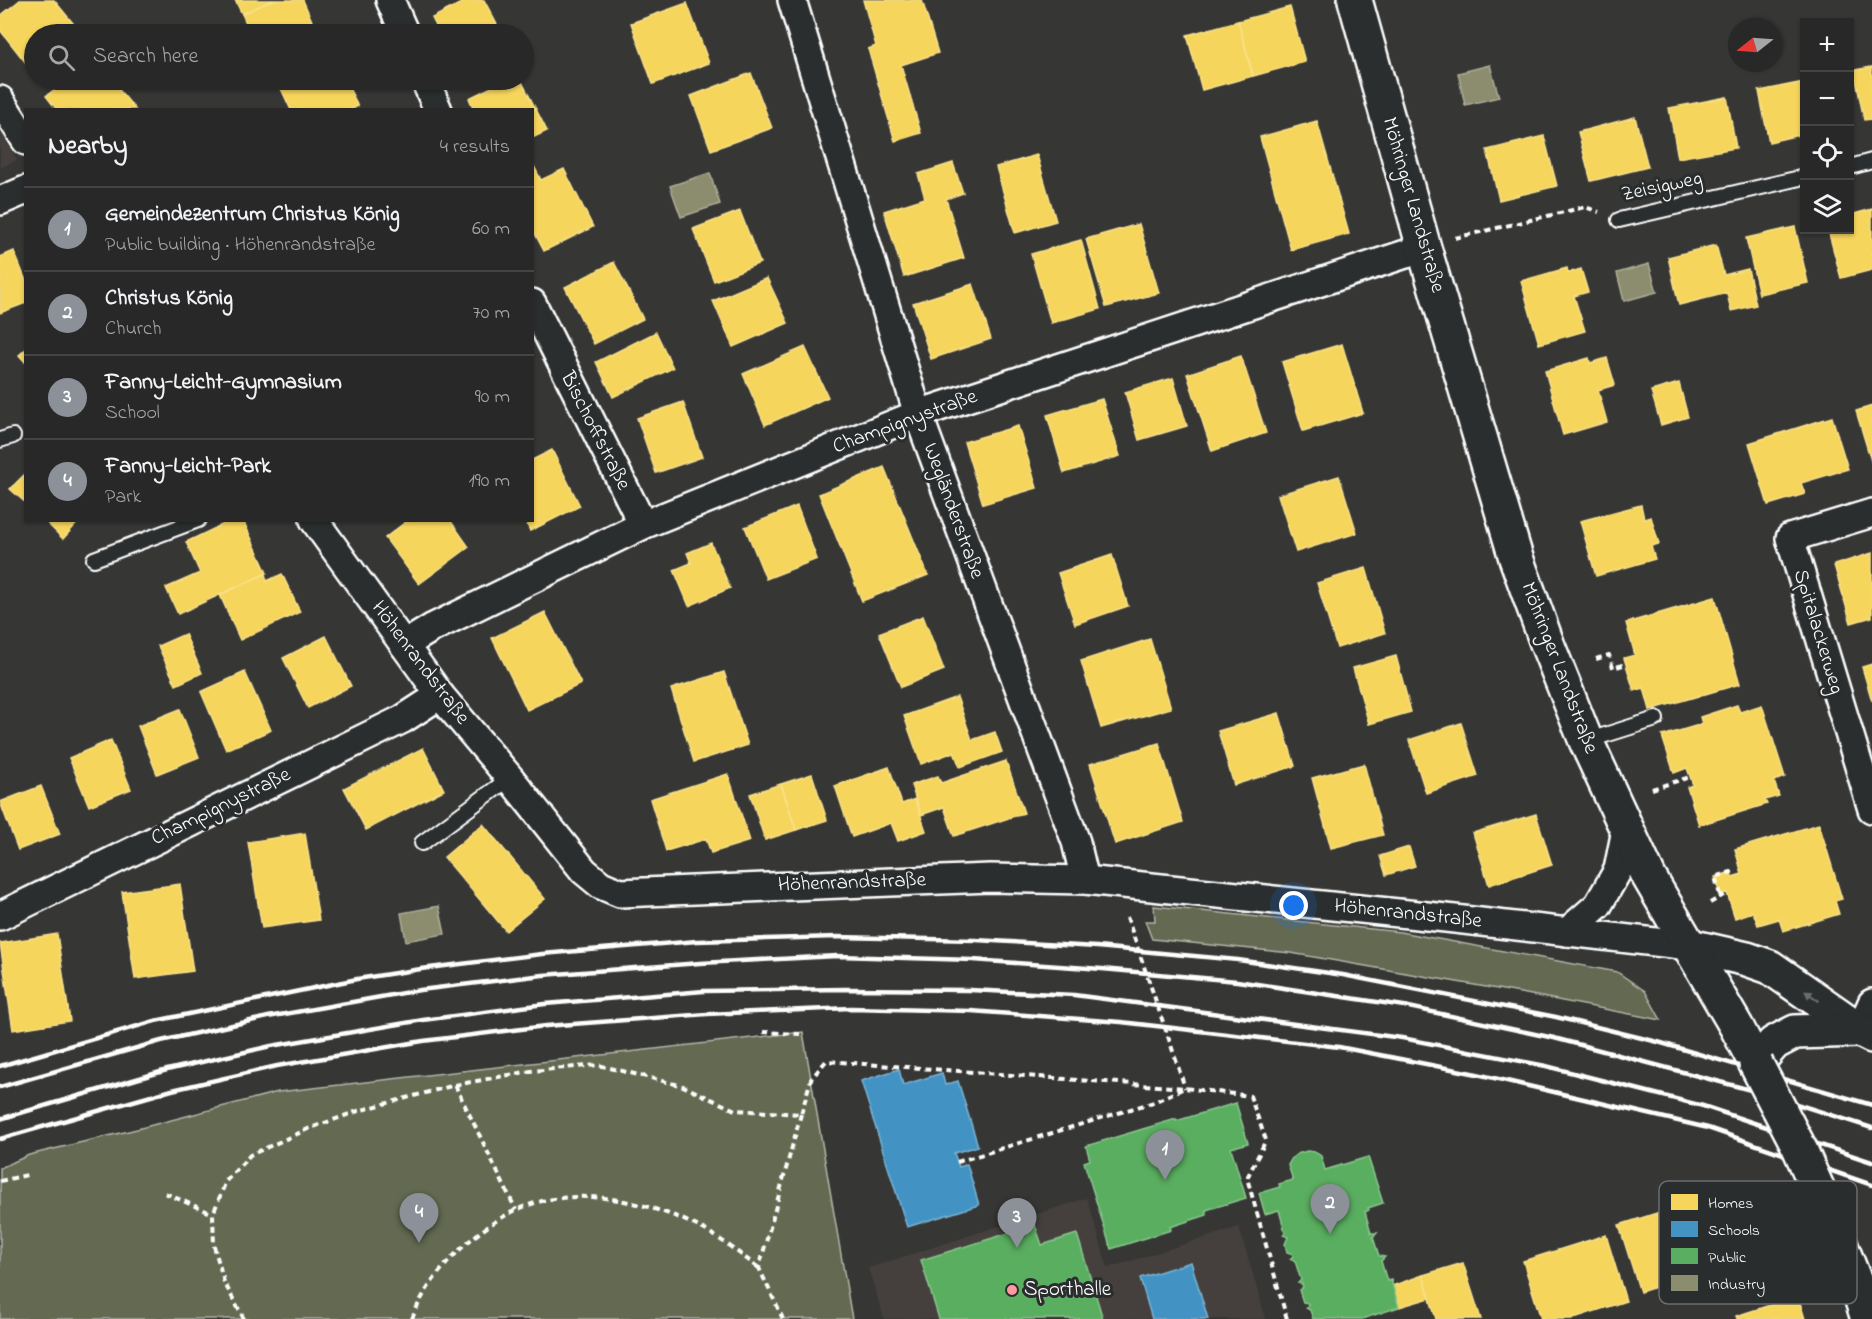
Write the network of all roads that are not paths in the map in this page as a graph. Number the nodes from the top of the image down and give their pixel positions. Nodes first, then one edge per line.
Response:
1 (390, 0) edge
2 (792, 0) edge
3 (1355, 0) edge
4 (401, 24) edge
5 (429, 90) edge
6 (0, 100) edge
7 (437, 108) edge
8 (24, 138) edge
9 (1872, 161) edge
10 (1854, 166) edge
11 (1800, 178) edge
12 (24, 191) edge
13 (0, 201) edge
14 (1619, 220) road end
15 (1424, 248) junction
16 (534, 307) edge
17 (918, 414) junction
18 (1872, 513) edge
19 (193, 522) edge
20 (315, 522) edge
21 (643, 525) junction
22 (94, 559) dead end
23 (404, 645) junction
24 (440, 695) junction
25 (1656, 719) dead end
26 (1586, 741) junction
27 (510, 778) junction
28 (1872, 809) edge
29 (1626, 830) junction
30 (422, 843) dead end
31 (1084, 880) junction
32 (0, 916) edge
33 (1567, 932) junction
34 (1690, 946) junction
35 (1868, 1023) edge
36 (1756, 1064) junction
37 (1814, 1181) edge
38 (1857, 1280) edge
39 (1867, 1303) edge

1 - 4 street
2 - 17 street, Wegländerstraße
3 - 15 main road, Möhringer Landstraße
5 - 7 street
6 - 8 street
9 - 10 lane
11 - 14 lane, Zeisigweg
12 - 13 street
15 - 17 street, Champignystraße
15 - 26 main road, Möhringer Landstraße
16 - 21 street, Bischoffstraße
17 - 21 street, Champignystraße
17 - 31 street, Wegländerstraße
18 - 28 street, Spitalackerweg
19 - 22 lane
20 - 23 street, Höhenrandstraße
21 - 23 street, Champignystraße
23 - 24 street, Höhenrandstraße
24 - 27 street, Höhenrandstraße
24 - 32 street, Champignystraße
25 - 26 lane
26 - 29 main road, Möhringer Landstraße
27 - 30 lane
27 - 31 street, Höhenrandstraße
29 - 33 street
29 - 34 main road, Möhringer Landstraße
31 - 33 street, Höhenrandstraße
33 - 34 street, Höhenrandstraße
35 -> 34 main road, Höhenrandstraße
34 - 36 main road, Möhringer Landstraße
35 - 36 main road
36 - 37 main road, Möhringer Landstraße, bridge
38 - 39 main road, Möhringer Landstraße, bridge

